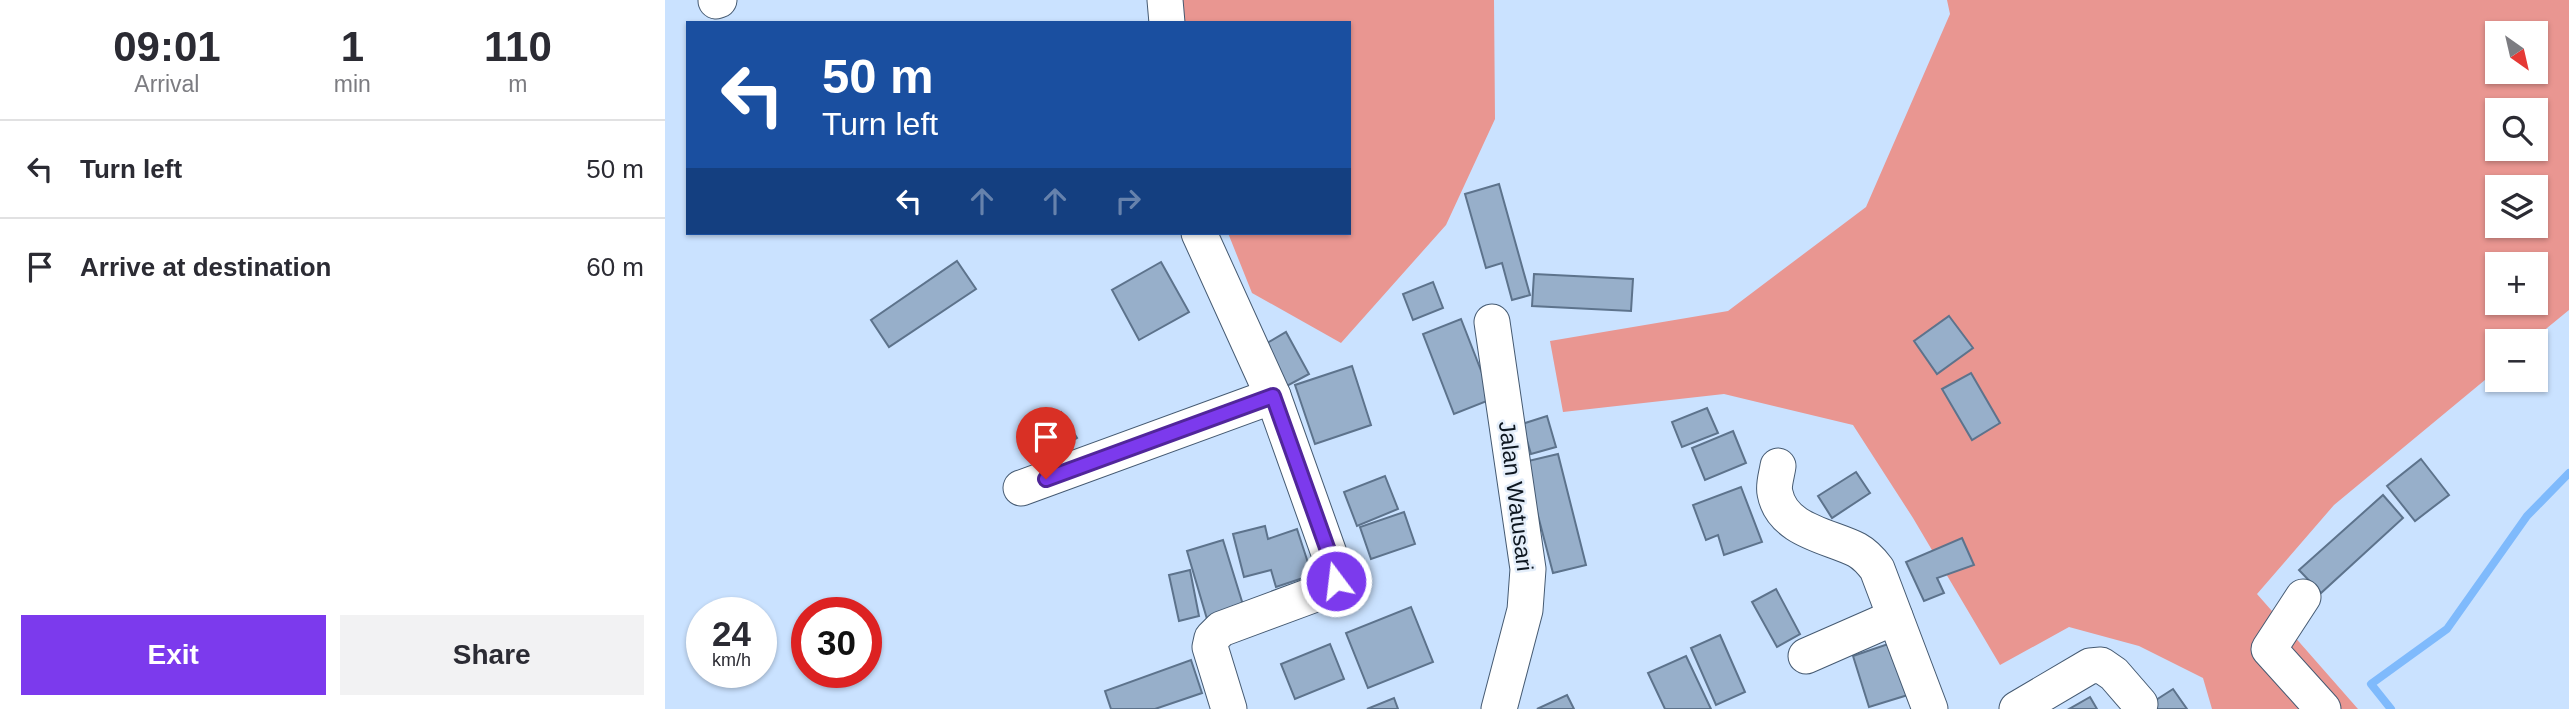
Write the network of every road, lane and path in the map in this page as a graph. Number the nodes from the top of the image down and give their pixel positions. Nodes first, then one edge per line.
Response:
1 (1165, 0) edge
2 (1167, 21) edge
3 (1200, 235) edge
4 (1492, 322) dead end
5 (1273, 396) junction
6 (1778, 466) dead end
7 (1021, 488) dead end
8 (2303, 597) dead end
9 (1895, 617) junction
10 (1806, 656) dead end
11 (2140, 704) dead end
12 (1229, 709) edge
13 (1499, 709) edge
14 (1930, 709) edge
15 (2017, 709) edge
16 (2323, 709) edge

1 - 2 street
3 - 5 street
4 - 13 street, Jalan Watusari
5 - 7 street
5 - 12 street
6 - 9 street
8 - 16 street
9 - 10 street
9 - 14 street
11 - 15 street

